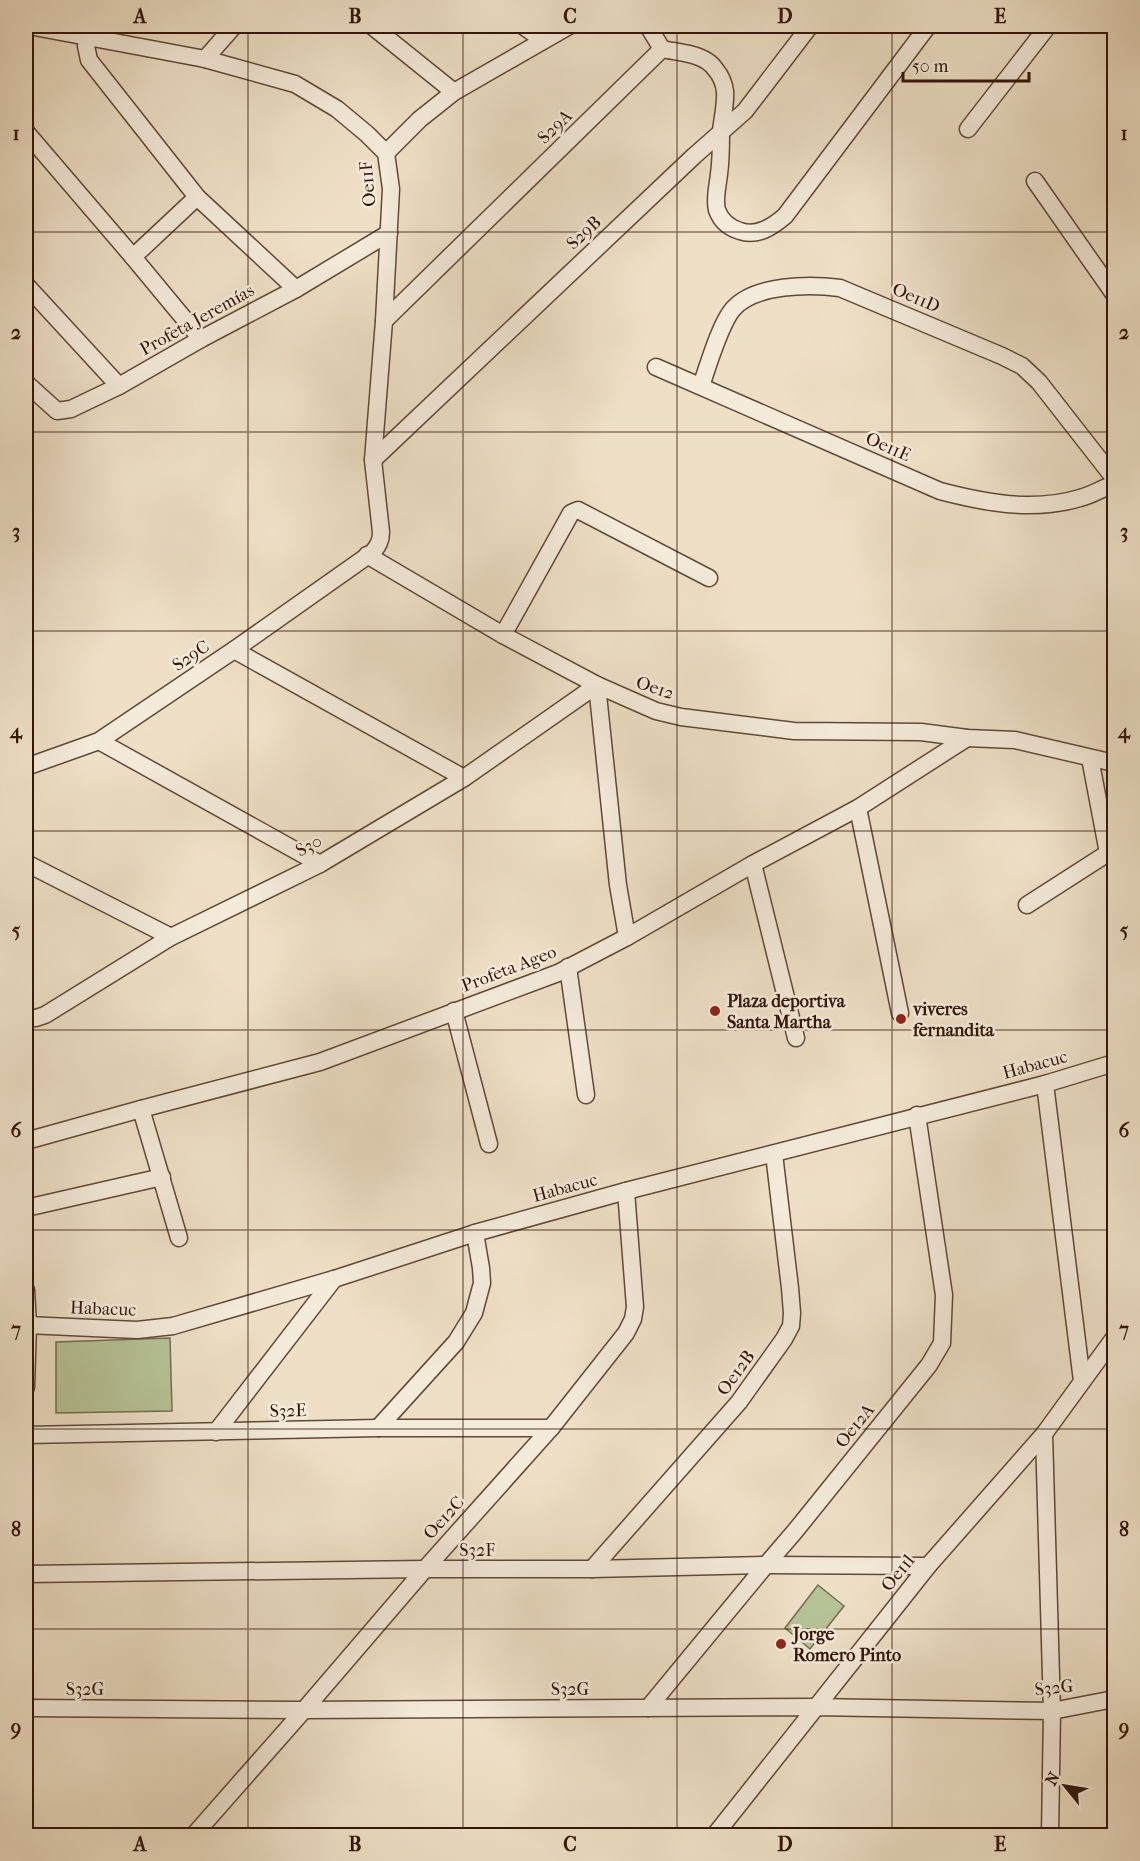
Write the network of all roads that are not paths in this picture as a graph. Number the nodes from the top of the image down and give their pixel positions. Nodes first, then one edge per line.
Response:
1 (29, 26) edge
2 (234, 26) edge
3 (372, 26) edge
4 (523, 26) edge
5 (569, 26) edge
6 (648, 26) edge
7 (810, 26) edge
8 (928, 26) edge
9 (1048, 26) edge
10 (88, 36) junction
11 (543, 40) junction
12 (662, 49) junction
13 (205, 59) junction
14 (454, 92) junction
15 (969, 129) dead end
16 (26, 132) edge
17 (721, 134) junction
18 (386, 153) junction
19 (1035, 181) dead end
20 (197, 197) junction
21 (389, 233) junction
22 (133, 257) junction
23 (26, 285) edge
24 (296, 289) junction
25 (1114, 294) edge
26 (384, 321) junction
27 (201, 339) junction
28 (656, 367) dead end
29 (26, 383) edge
30 (119, 386) junction
31 (700, 386) junction
32 (373, 460) junction
33 (1114, 478) edge
34 (1114, 484) edge
35 (367, 555) junction
36 (709, 578) dead end
37 (503, 634) junction
38 (234, 650) junction
39 (597, 685) junction
40 (967, 738) junction
41 (99, 741) junction
42 (1090, 758) junction
43 (1114, 763) edge
44 (26, 767) edge
45 (464, 778) junction
46 (858, 808) junction
47 (26, 863) edge
48 (320, 864) junction
49 (753, 864) junction
50 (1027, 905) dead end
51 (171, 937) junction
52 (627, 937) junction
53 (568, 967) junction
54 (454, 1011) junction
55 (900, 1013) dead end
56 (26, 1019) edge
57 (796, 1038) dead end
58 (1114, 1063) edge
59 (1045, 1084) junction
60 (586, 1095) dead end
61 (141, 1109) junction
62 (917, 1115) junction
63 (26, 1141) edge
64 (489, 1144) dead end
65 (774, 1154) junction
66 (162, 1177) junction
67 (626, 1191) junction
68 (26, 1208) edge
69 (475, 1233) junction
70 (179, 1238) dead end
71 (334, 1279) junction
72 (26, 1290) edge
73 (27, 1325) edge
74 (1114, 1338) edge
75 (1082, 1381) junction
76 (26, 1387) edge
77 (378, 1428) junction
78 (551, 1428) junction
79 (216, 1432) junction
80 (1044, 1434) junction
81 (26, 1435) edge
82 (766, 1564) junction
83 (928, 1566) junction
84 (425, 1569) junction
85 (592, 1569) junction
86 (26, 1574) edge
87 (1114, 1699) edge
88 (814, 1707) junction
89 (26, 1708) edge
90 (648, 1708) junction
91 (304, 1710) junction
92 (1052, 1711) junction
93 (193, 1836) edge
94 (714, 1836) edge
95 (1050, 1836) edge

1 - 10 street, Oe11F
2 - 13 street
3 - 14 street
4 - 11 street
5 - 11 street
6 - 12 street
7 - 17 street, S29B
8 - 17 street
9 - 15 street
10 - 13 street, Oe11F
10 - 20 street
11 - 14 street
12 - 17 street
12 - 26 street, S29A
13 - 18 street, Oe11F
14 - 18 street
16 - 22 street
17 - 32 street, S29B
18 - 21 street, Oe11F
19 - 25 street
20 - 22 street
20 - 24 street
21 - 24 street, Profeta Jeremías
21 - 26 street, Oe11F
22 - 27 street
23 - 30 street
24 - 27 street, Profeta Jeremías
26 - 32 street, Oe11F
27 - 30 street, Profeta Jeremías
28 - 31 street, Oe11E
29 - 30 street, Profeta Jeremías
31 - 33 street, Oe11D
31 - 34 street, Oe11E
32 - 35 street, Oe11F
35 - 37 street, Oe12
35 - 38 street, S29C
36 - 37 street
37 - 39 street, Oe12
38 - 41 street, S29C
38 - 45 street
39 - 40 street, Oe12
39 - 45 street, S30
39 - 52 street
40 - 42 street, Oe12
40 - 46 street, Profeta Ageo
41 - 44 street, S29C
41 - 48 street
42 - 43 street, Oe12
42 - 50 street
45 - 48 street, S30
46 - 49 street, Profeta Ageo
46 - 55 street
47 - 51 street
48 - 51 street, S30
49 - 52 street, Profeta Ageo
49 - 57 street
51 - 56 street, S30
52 - 53 street, Profeta Ageo
53 - 54 street, Profeta Ageo
53 - 60 street
54 - 61 street, Profeta Ageo
54 - 64 street
58 - 59 street, Habacuc
59 - 62 street, Habacuc
59 - 75 street
61 - 63 street, Profeta Ageo
61 - 66 street
62 - 65 street, Habacuc
62 - 82 street, Oe12A
65 - 67 street, Habacuc
65 - 85 street, Oe12B
66 - 68 street
66 - 70 street
67 - 69 street, Habacuc
67 - 78 street, Oe12C
69 - 71 street, Habacuc
69 - 77 street
71 - 73 street, Habacuc
71 - 79 street
72 - 73 street
73 - 76 street
74 - 75 street, Oe11l
75 - 80 street, Oe11l
77 - 78 street, S32E
77 - 79 street, S32E
78 - 84 street, Oe12C
79 - 81 street, S32E
80 - 83 street, Oe11l
80 - 92 street
82 - 83 street, S32F
82 - 85 street, S32F
82 - 90 street, Oe12A
83 - 88 street, Oe11l
84 - 85 street, S32F
84 - 86 street, S32F
84 - 91 street, Oe12C
87 - 92 street, S32G
88 - 90 street, S32G
88 - 92 street, S32G
88 - 94 street, Oe11l
89 - 91 street, S32G
90 - 91 street, S32G
91 - 93 street, Oe12C
92 - 95 street

